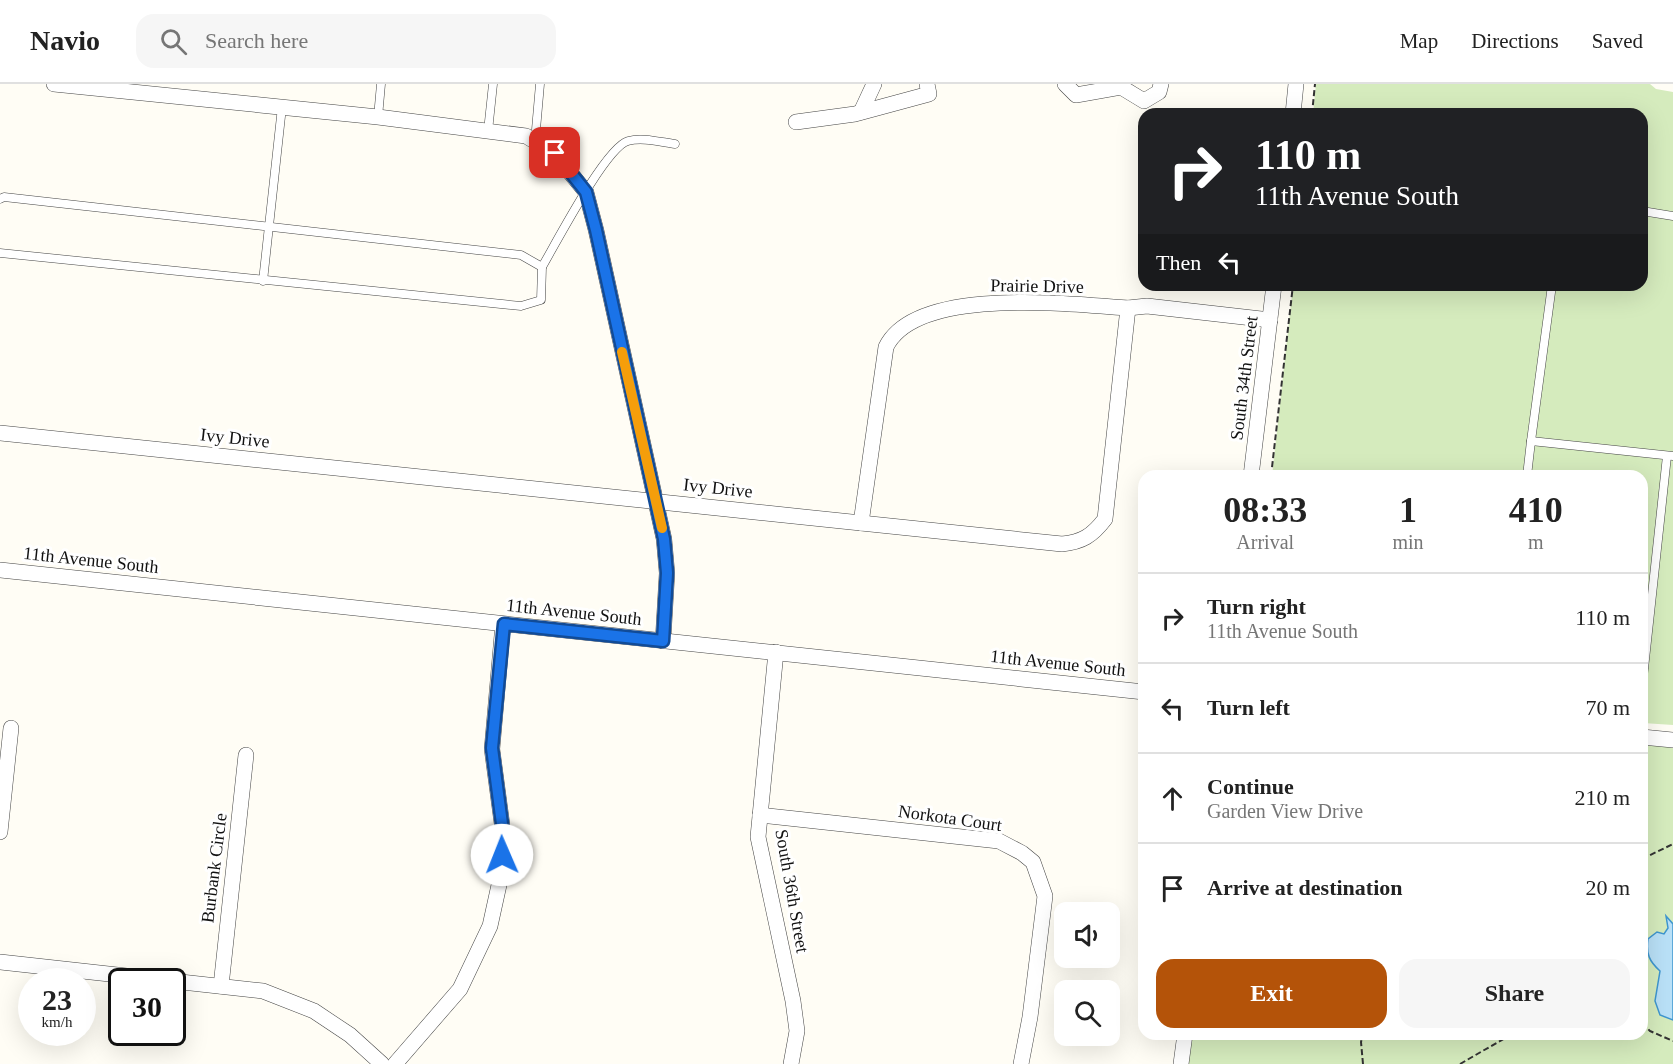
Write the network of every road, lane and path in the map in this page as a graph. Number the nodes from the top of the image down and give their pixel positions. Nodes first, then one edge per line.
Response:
1 (54, 84) edge
2 (381, 84) edge
3 (493, 84) edge
4 (540, 84) edge
5 (874, 84) edge
6 (927, 84) edge
7 (1065, 84) edge
8 (1161, 84) edge
9 (1296, 84) edge
10 (1315, 84) edge
11 (282, 107) junction
12 (1294, 108) edge
13 (1313, 108) edge
14 (861, 112) junction
15 (378, 117) junction
16 (796, 122) dead end
17 (488, 131) junction
18 (535, 141) junction
19 (675, 144) dead end
20 (586, 192) junction
21 (0, 199) edge
22 (1648, 212) edge
23 (1673, 216) edge
24 (269, 227) junction
25 (0, 253) edge
26 (542, 267) junction
27 (263, 281) junction
28 (1273, 291) edge
29 (1292, 291) edge
30 (1550, 291) edge
31 (1128, 308) junction
32 (1270, 320) junction
33 (0, 433) edge
34 (1531, 441) junction
35 (1670, 456) edge
36 (1252, 470) edge
37 (1272, 470) edge
38 (1528, 470) edge
39 (655, 501) junction
40 (861, 523) junction
41 (0, 570) edge
42 (504, 624) junction
43 (1648, 638) edge
44 (663, 641) junction
45 (776, 652) junction
46 (1138, 691) edge
47 (11, 728) dead end
48 (1648, 738) edge
49 (1673, 740) edge
50 (246, 755) dead end
51 (760, 815) junction
52 (0, 832) edge
53 (1673, 844) edge
54 (1648, 856) edge
55 (0, 962) edge
56 (220, 986) junction
57 (1648, 1029) edge
58 (1184, 1040) edge
59 (1362, 1040) edge
60 (1502, 1040) edge
61 (1673, 1041) edge
62 (382, 1064) edge
63 (395, 1064) edge
64 (791, 1064) edge
65 (1021, 1064) edge
66 (1181, 1064) edge
67 (1363, 1064) edge
68 (1460, 1064) edge

1 - 11 street
2 - 15 lane
3 - 17 lane
4 - 18 lane
5 - 14 street
6 - 14 street
7 - 8 street
9 - 12 street
10 - 13 path
11 - 15 street
11 - 24 lane
14 - 16 street
15 - 17 street
17 - 18 street
18 - 20 street
19 - 20 lane
20 - 26 lane
20 - 39 street
21 - 24 lane
22 - 23 lane
24 - 26 lane
24 - 27 lane
25 - 27 lane
26 - 27 lane
28 - 32 street, South 34th Street
29 - 37 path
30 - 34 lane
31 - 32 street, Prairie Drive
31 - 40 street, Prairie Drive
31 - 40 street, Ivy Drive
32 - 36 street, South 34th Street
33 - 39 street, Ivy Drive
34 - 35 lane
34 - 38 lane
35 - 43 lane
39 - 40 street, Ivy Drive
39 - 44 street
41 - 42 street, 11th Avenue South
42 - 44 street, 11th Avenue South
42 - 63 street
44 - 45 street, 11th Avenue South
45 - 46 street, 11th Avenue South
45 - 51 street, South 36th Street
47 - 52 street
48 - 49 street
50 - 56 street, Burbank Circle
51 - 64 street, South 36th Street
51 - 65 street, Norkota Court
53 - 54 path
55 - 56 street
56 - 62 street
57 - 61 path
58 - 66 street
59 - 67 path
60 - 68 path

